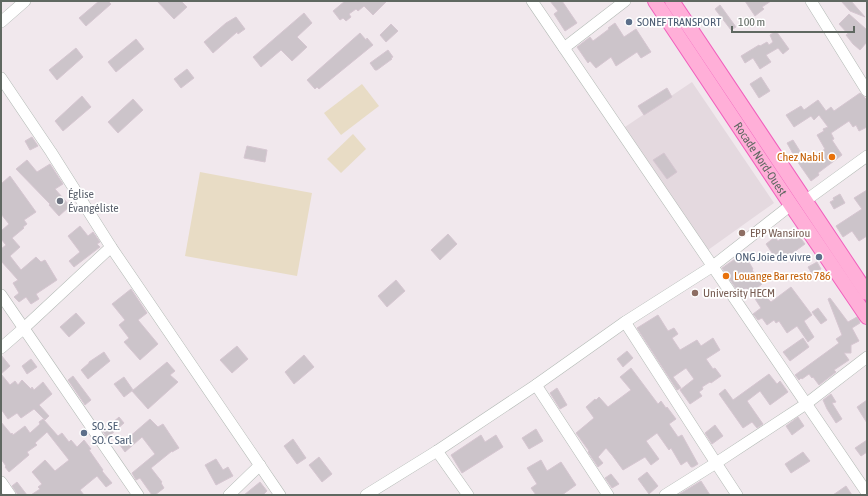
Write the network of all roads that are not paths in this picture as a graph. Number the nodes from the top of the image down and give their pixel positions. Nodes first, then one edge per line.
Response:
1 (25, 1) edge
2 (532, 1) edge
3 (625, 1) edge
4 (654, 1) edge
5 (672, 1) edge
6 (811, 1) edge
7 (1, 22) edge
8 (564, 48) junction
9 (1, 78) edge
10 (867, 91) edge
11 (867, 156) edge
12 (805, 200) junction
13 (790, 205) junction
14 (111, 247) junction
15 (712, 266) junction
16 (867, 292) edge
17 (1, 295) edge
18 (867, 317) edge
19 (625, 322) junction
20 (24, 328) junction
21 (1, 348) edge
22 (867, 357) edge
23 (536, 385) junction
24 (806, 404) junction
25 (437, 451) junction
26 (716, 463) junction
27 (260, 465) junction
28 (1, 482) edge
29 (867, 493) edge
30 (10, 495) edge
31 (138, 495) edge
32 (229, 495) edge
33 (280, 495) edge
34 (366, 495) edge
35 (468, 495) edge
36 (608, 495) edge
37 (665, 495) edge
38 (738, 495) edge

1 - 7 street
2 - 8 street
3 - 8 street
4 - 13 main road, Rocade Nord-Ouest
5 - 12 main road, Rocade Nord-Ouest
6 - 10 street
8 - 15 street
9 - 14 street
11 - 12 street
12 - 16 main road, Rocade Nord-Ouest
13 - 15 street
13 - 18 main road, Rocade Nord-Ouest
14 - 20 street
14 - 27 street
15 - 19 street
15 - 24 street
17 - 20 street
19 - 23 street
19 - 26 street
20 - 21 street
20 - 31 street
22 - 24 street
23 - 25 street
23 - 36 street
24 - 26 street
24 - 29 street
25 - 34 street
25 - 35 street
26 - 37 street
26 - 38 street
27 - 32 street
27 - 33 street
28 - 30 street

